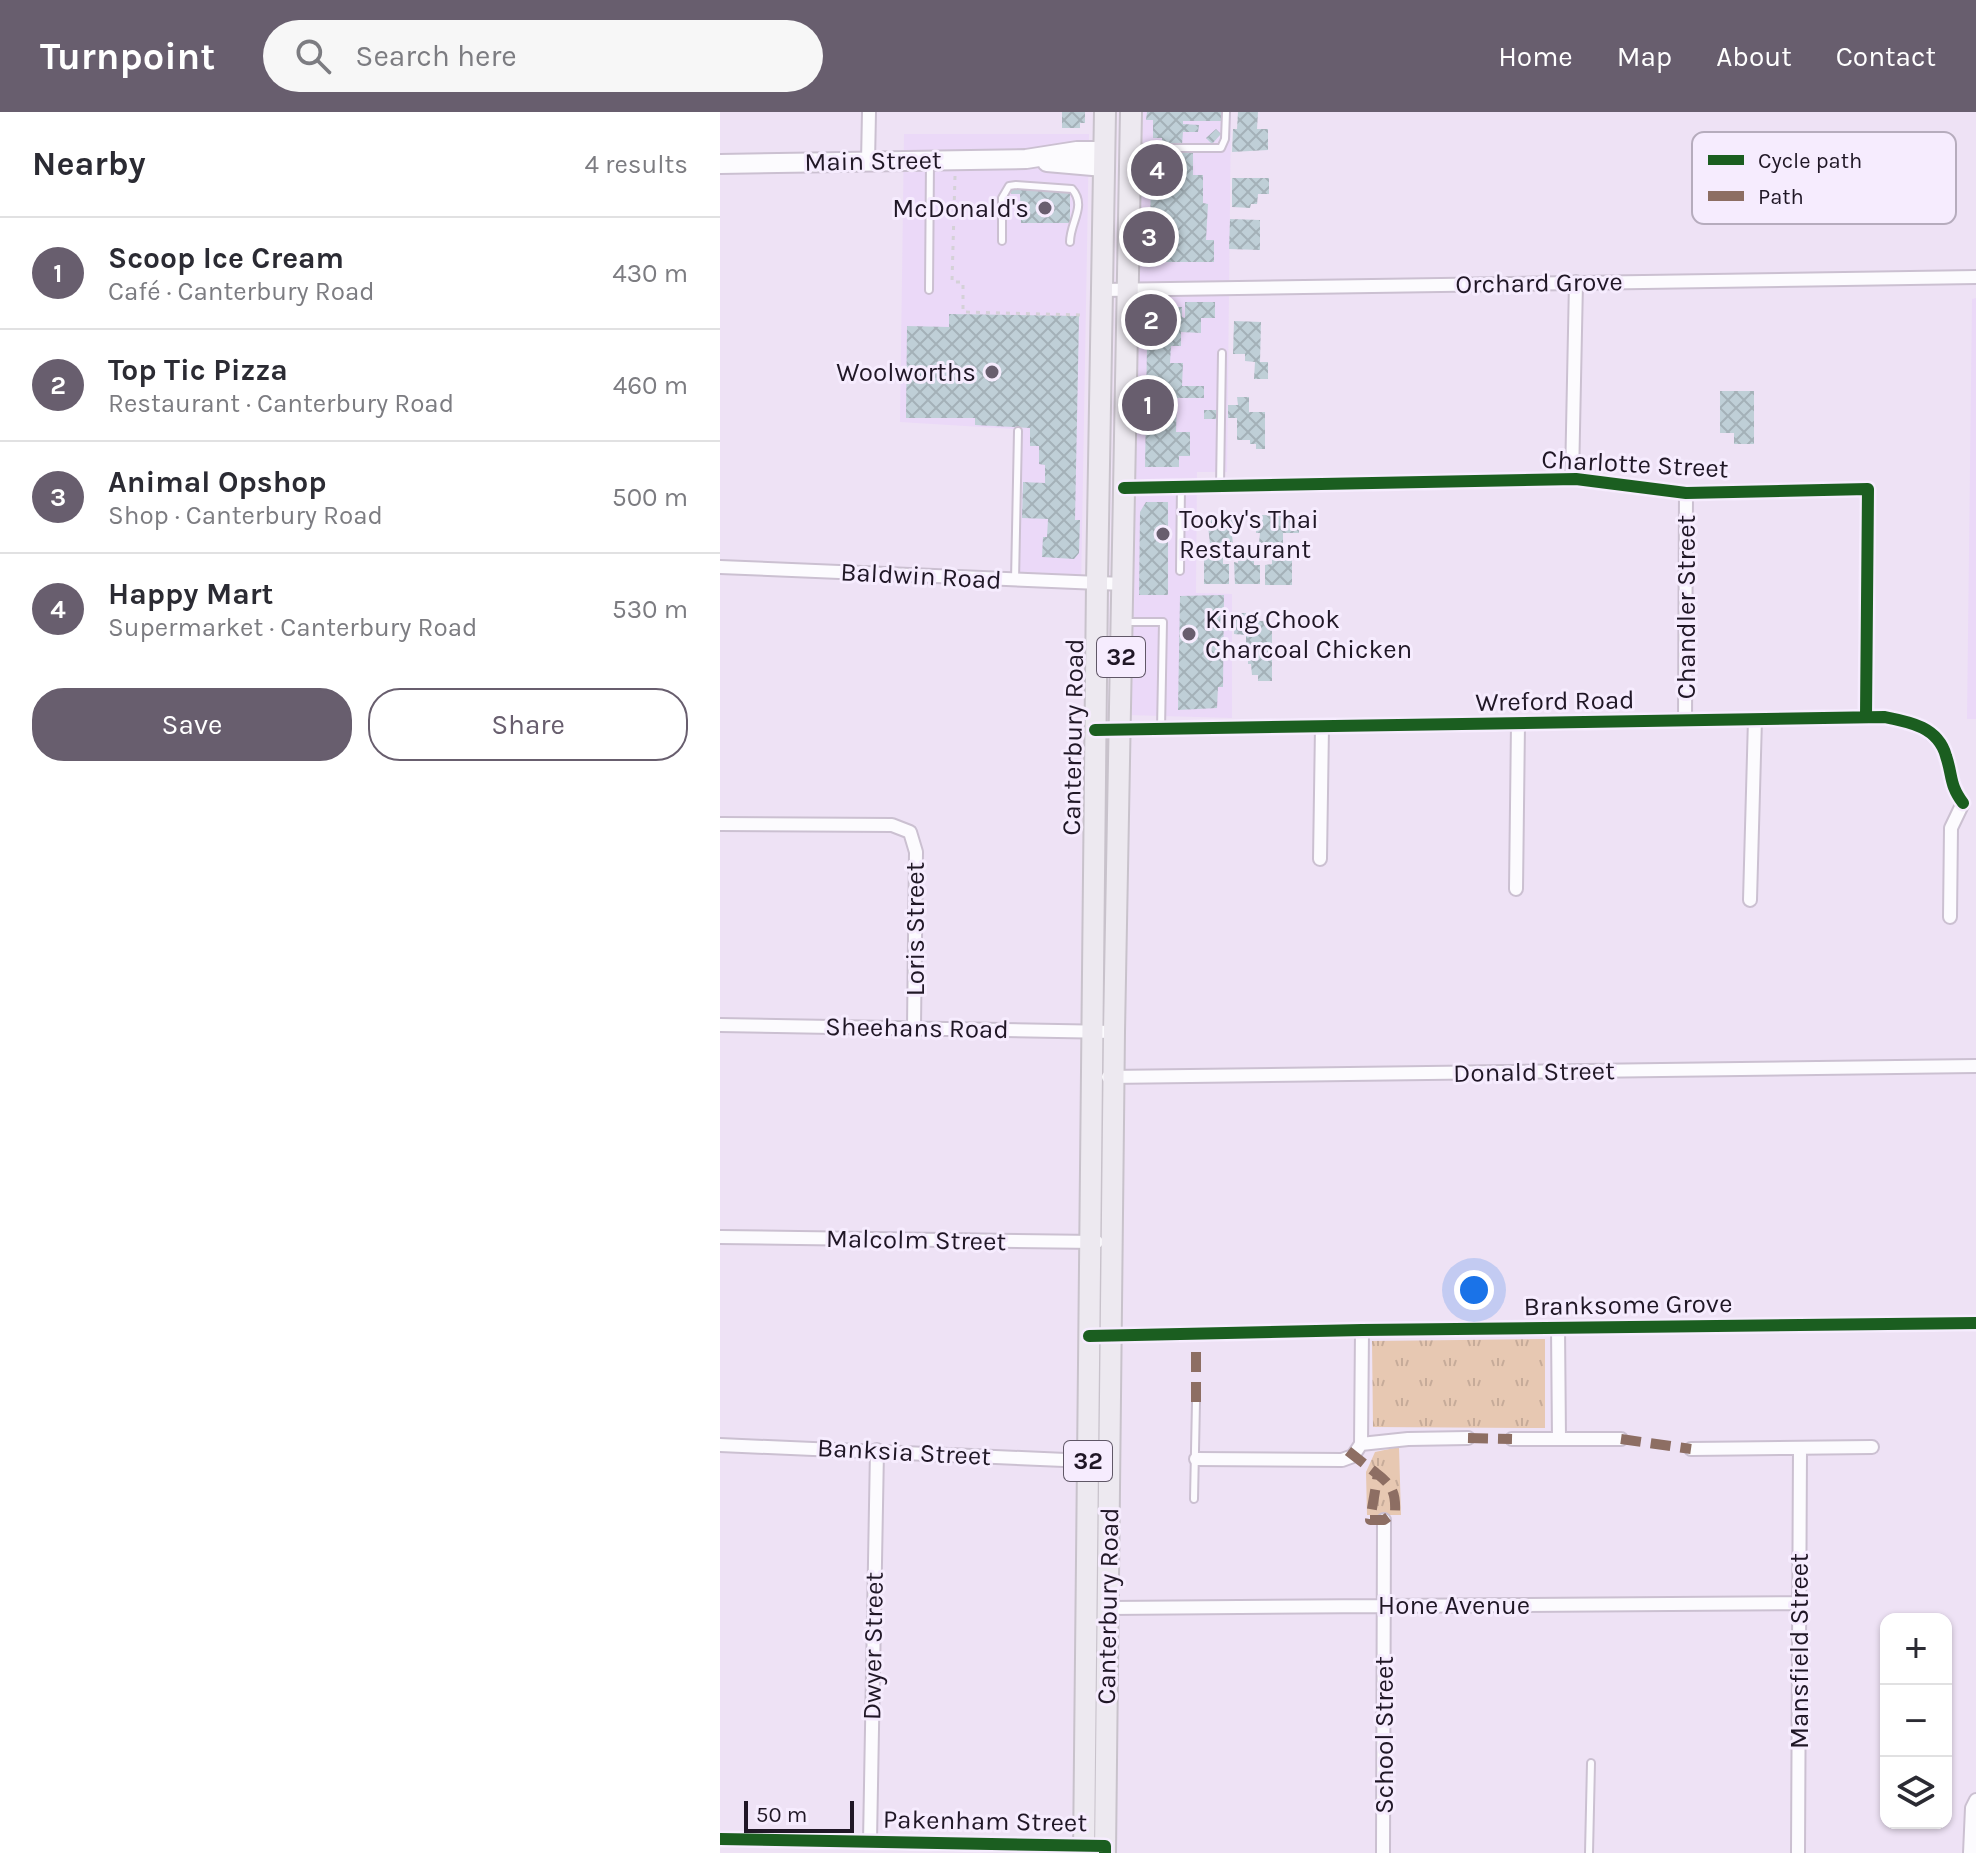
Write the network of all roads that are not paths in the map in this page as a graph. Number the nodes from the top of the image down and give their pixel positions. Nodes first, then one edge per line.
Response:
1 (869, 112) edge
2 (1105, 112) edge
3 (1131, 112) edge
4 (1226, 112) edge
5 (1131, 158) junction
6 (1104, 159) junction
7 (930, 161) junction
8 (868, 162) junction
9 (720, 164) edge
10 (1002, 241) dead end
11 (1070, 242) dead end
12 (1976, 277) edge
13 (1576, 282) junction
14 (929, 290) dead end
15 (1102, 290) junction
16 (1128, 290) junction
17 (1222, 353) dead end
18 (1018, 431) dead end
19 (1572, 479) junction
20 (1220, 486) junction
21 (1181, 487) junction
22 (1124, 488) junction
23 (1686, 493) junction
24 (720, 567) edge
25 (1180, 571) dead end
26 (1015, 581) junction
27 (1097, 583) junction
28 (1123, 584) junction
29 (1122, 622) junction
30 (1866, 717) junction
31 (1755, 719) junction
32 (1685, 721) junction
33 (1518, 724) junction
34 (1322, 727) junction
35 (1161, 729) junction
36 (1095, 730) junction
37 (1120, 730) junction
38 (1970, 806) edge
39 (720, 824) edge
40 (1320, 859) dead end
41 (1516, 889) dead end
42 (1750, 900) dead end
43 (1950, 917) dead end
44 (720, 1025) edge
45 (914, 1027) junction
46 (1103, 1032) junction
47 (1976, 1066) edge
48 (1103, 1077) junction
49 (720, 1237) edge
50 (1091, 1242) junction
51 (1113, 1243) junction
52 (1976, 1323) edge
53 (1558, 1328) junction
54 (1362, 1330) junction
55 (1089, 1336) junction
56 (1111, 1336) junction
57 (1196, 1402) dead end
58 (1468, 1438) dead end
59 (1512, 1439) dead end
60 (1559, 1439) junction
61 (1621, 1439) dead end
62 (1361, 1444) junction
63 (720, 1445) edge
64 (1872, 1447) dead end
65 (1691, 1449) dead end
66 (1800, 1449) junction
67 (877, 1450) junction
68 (1196, 1459) junction
69 (1088, 1461) junction
70 (1194, 1499) dead end
71 (1384, 1520) dead end
72 (1799, 1603) junction
73 (1384, 1605) junction
74 (1108, 1608) junction
75 (1591, 1763) dead end
76 (1976, 1800) edge
77 (720, 1839) edge
78 (870, 1841) junction
79 (1084, 1849) edge
80 (1105, 1850) edge
81 (1383, 1853) edge
82 (1589, 1853) edge
83 (1798, 1853) edge
84 (1970, 1853) edge

1 - 8 street
2 - 6 main road, Canterbury Road / 32
3 - 5 main road, Canterbury Road / 32
4 - 5 lane
5 - 6 main road
5 - 16 main road, Canterbury Road / 32
6 - 7 street, Main Street
6 - 15 main road, Canterbury Road / 32
7 - 8 street, Main Street
7 - 14 lane
8 - 9 street, Main Street
10 - 11 lane
12 - 13 street, Orchard Grove
13 - 16 street, Orchard Grove
13 - 19 street
15 - 16 street, Orchard Grove
15 - 27 main road, Canterbury Road / 32
16 - 22 main road, Canterbury Road / 32
17 - 20 lane
18 - 26 lane
19 - 20 street, Charlotte Street
19 - 23 street, Charlotte Street
20 - 21 street, Charlotte Street
21 - 22 street, Charlotte Street
21 - 25 lane
22 - 28 main road, Canterbury Road / 32
23 - 30 street, Charlotte Street
23 - 32 street, Chandler Street
24 - 26 street, Baldwin Road
26 - 27 street, Baldwin Road
27 - 28 street, Baldwin Road
27 - 36 main road, Canterbury Road / 32
28 - 29 main road, Canterbury Road / 32
29 - 35 lane
29 - 37 main road, Canterbury Road / 32
30 - 31 street, Wreford Road
30 - 38 street, Wreford Road
31 - 32 street, Wreford Road
31 - 42 street
32 - 33 street, Wreford Road
33 - 34 street, Wreford Road
33 - 41 street
34 - 35 street, Wreford Road
34 - 40 street
35 - 37 street, Wreford Road
36 - 37 street, Wreford Road
36 - 46 main road, Canterbury Road / 32
37 - 46 main road, Canterbury Road / 32
38 - 43 street
39 - 45 street, Loris Street
44 - 45 street, Sheehans Road
45 - 46 street, Sheehans Road
46 - 48 main road, Canterbury Road / 32
47 - 48 street, Donald Street
48 - 50 main road, Canterbury Road / 32
48 - 51 main road, Canterbury Road / 32
49 - 50 street, Malcolm Street
50 - 51 street, Malcolm Street
50 - 55 main road, Canterbury Road / 32
51 - 56 main road, Canterbury Road / 32
52 - 53 street, Branksome Grove
53 - 54 street, Branksome Grove
53 - 60 street
54 - 56 street, Branksome Grove
54 - 62 street
55 - 56 street, Branksome Grove
55 - 69 main road, Canterbury Road / 32
56 - 74 main road, Canterbury Road / 32
57 - 68 lane
58 - 62 street
59 - 60 street
60 - 61 street
62 - 68 street
63 - 67 street, Banksia Street
64 - 66 street
65 - 66 street
66 - 72 street, Mansfield Street
67 - 69 street, Banksia Street
67 - 78 street, Dwyer Street
68 - 70 lane
69 - 79 main road, Canterbury Road / 32
71 - 73 street, School Street
72 - 73 street, Hone Avenue
72 - 83 street, Mansfield Street
73 - 74 street, Hone Avenue
73 - 81 street, School Street
74 - 80 main road, Canterbury Road / 32
75 - 82 lane
76 - 84 street
77 - 78 street, Pakenham Street
78 - 79 street, Pakenham Street
79 - 80 street, Pakenham Street

